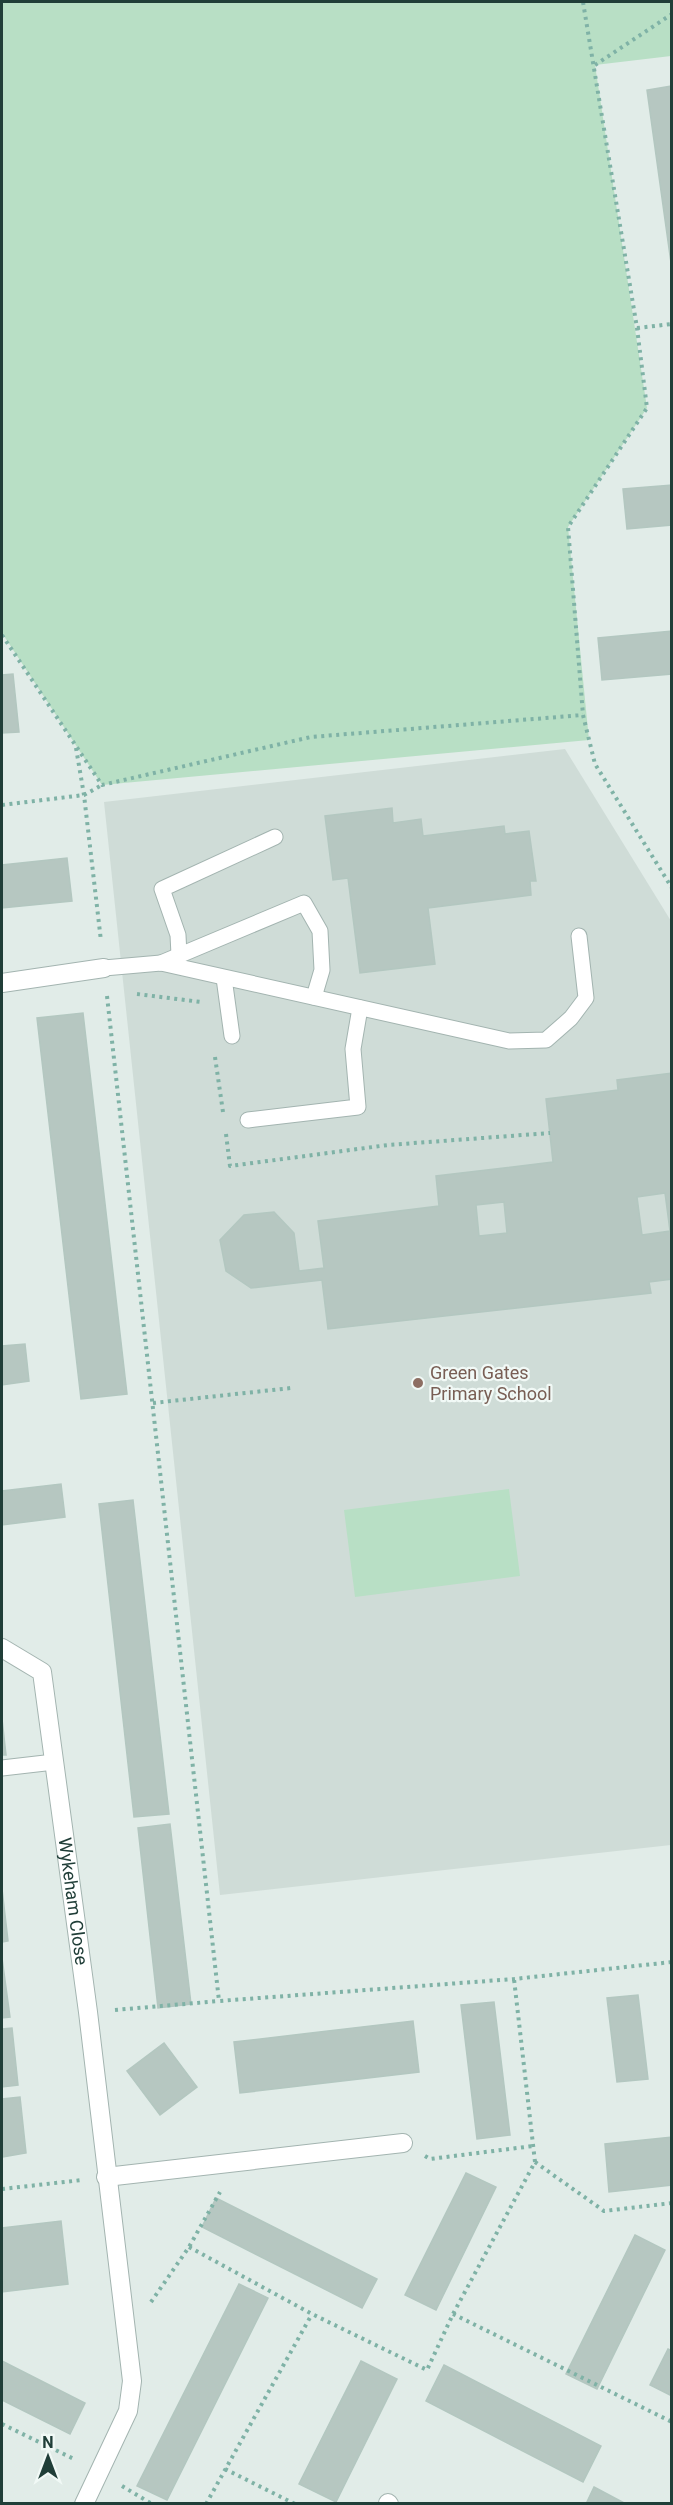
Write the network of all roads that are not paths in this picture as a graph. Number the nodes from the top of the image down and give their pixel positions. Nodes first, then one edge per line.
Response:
1 (275, 837) dead end
2 (579, 936) dead end
3 (179, 956) junction
4 (161, 963) junction
5 (105, 968) joint
6 (224, 978) junction
7 (2, 983) edge
8 (314, 997) junction
9 (360, 1008) junction
10 (232, 1036) dead end
11 (248, 1120) dead end
12 (2, 1648) edge
13 (54, 1762) junction
14 (2, 1768) edge
15 (403, 2143) road end
16 (106, 2177) junction
17 (84, 2504) edge

1 - 3 lane
2 - 9 lane
3 - 4 lane
3 - 8 lane
4 - 5 lane
4 - 6 lane
5 - 7 street
6 - 8 lane
6 - 10 lane
8 - 9 lane
9 - 11 lane
12 - 13 street, Wykeham Close
13 - 14 lane
13 - 16 street, Wykeham Close
15 - 16 street
16 - 17 street, Wykeham Close

